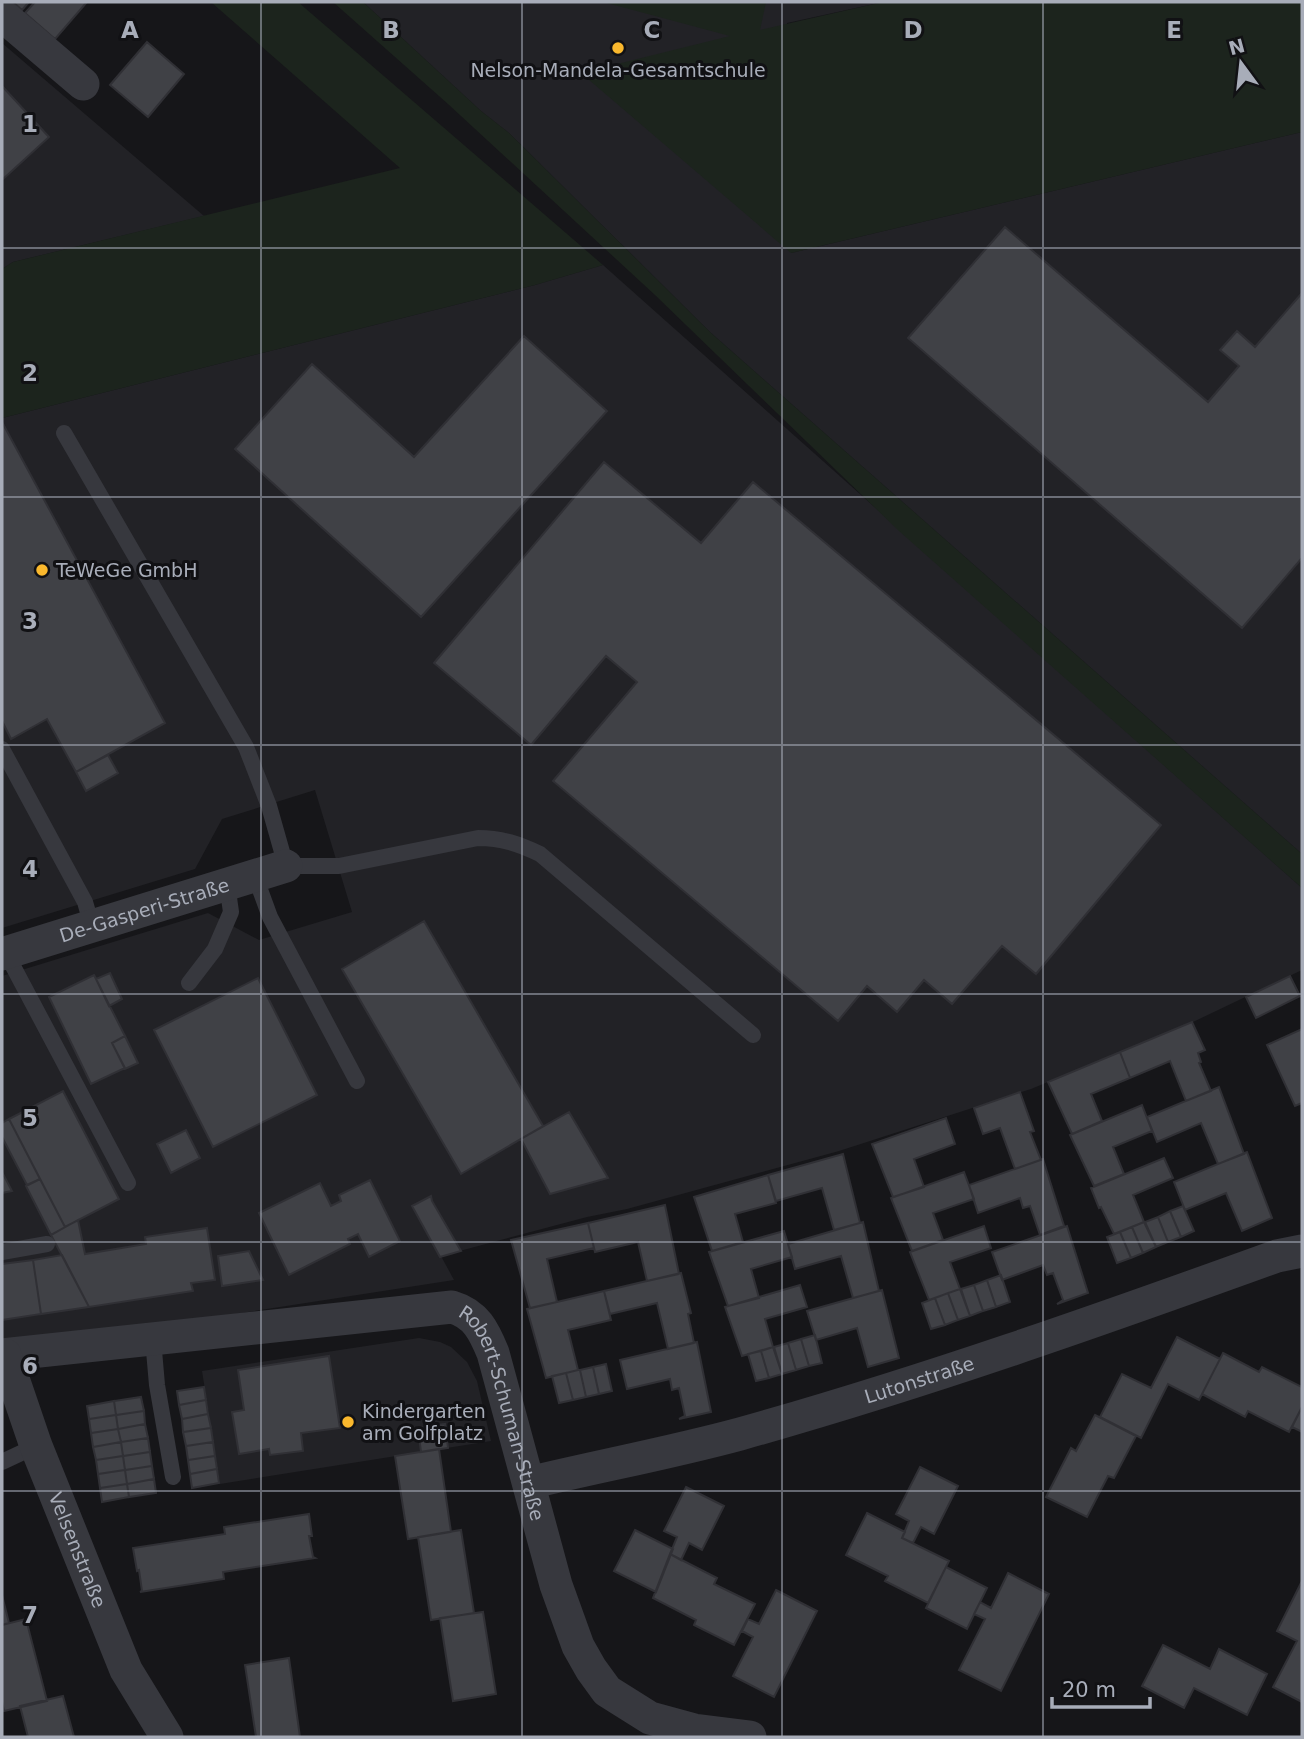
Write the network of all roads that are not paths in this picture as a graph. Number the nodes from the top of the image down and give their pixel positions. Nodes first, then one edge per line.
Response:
1 (2, 15) edge
2 (83, 84) dead end
3 (64, 433) dead end
4 (2, 749) edge
5 (256, 875) junction
6 (92, 926) junction
7 (4, 954) edge
8 (189, 983) dead end
9 (753, 1035) dead end
10 (357, 1081) dead end
11 (128, 1183) dead end
12 (47, 1244) dead end
13 (1302, 1251) edge
14 (2, 1252) edge
15 (153, 1339) junction
16 (3, 1355) edge
17 (36, 1446) junction
18 (2, 1462) edge
19 (173, 1477) dead end
20 (529, 1483) junction
21 (167, 1737) edge
22 (750, 1737) edge

1 - 2 street
3 - 5 lane
4 - 6 lane
5 - 6 street, De-Gasperi-Straße
5 - 8 lane
5 - 9 lane
5 - 10 lane
6 - 7 street, De-Gasperi-Straße
7 - 11 lane
12 - 14 lane
13 - 20 street, Lutonstraße
15 - 16 street, Robert-Schuman-Straße
15 - 19 lane
15 - 20 street, Robert-Schuman-Straße
16 - 17 street, Velsenstraße
17 - 18 lane
17 - 21 street, Velsenstraße
20 - 22 street, Robert-Schuman-Straße

